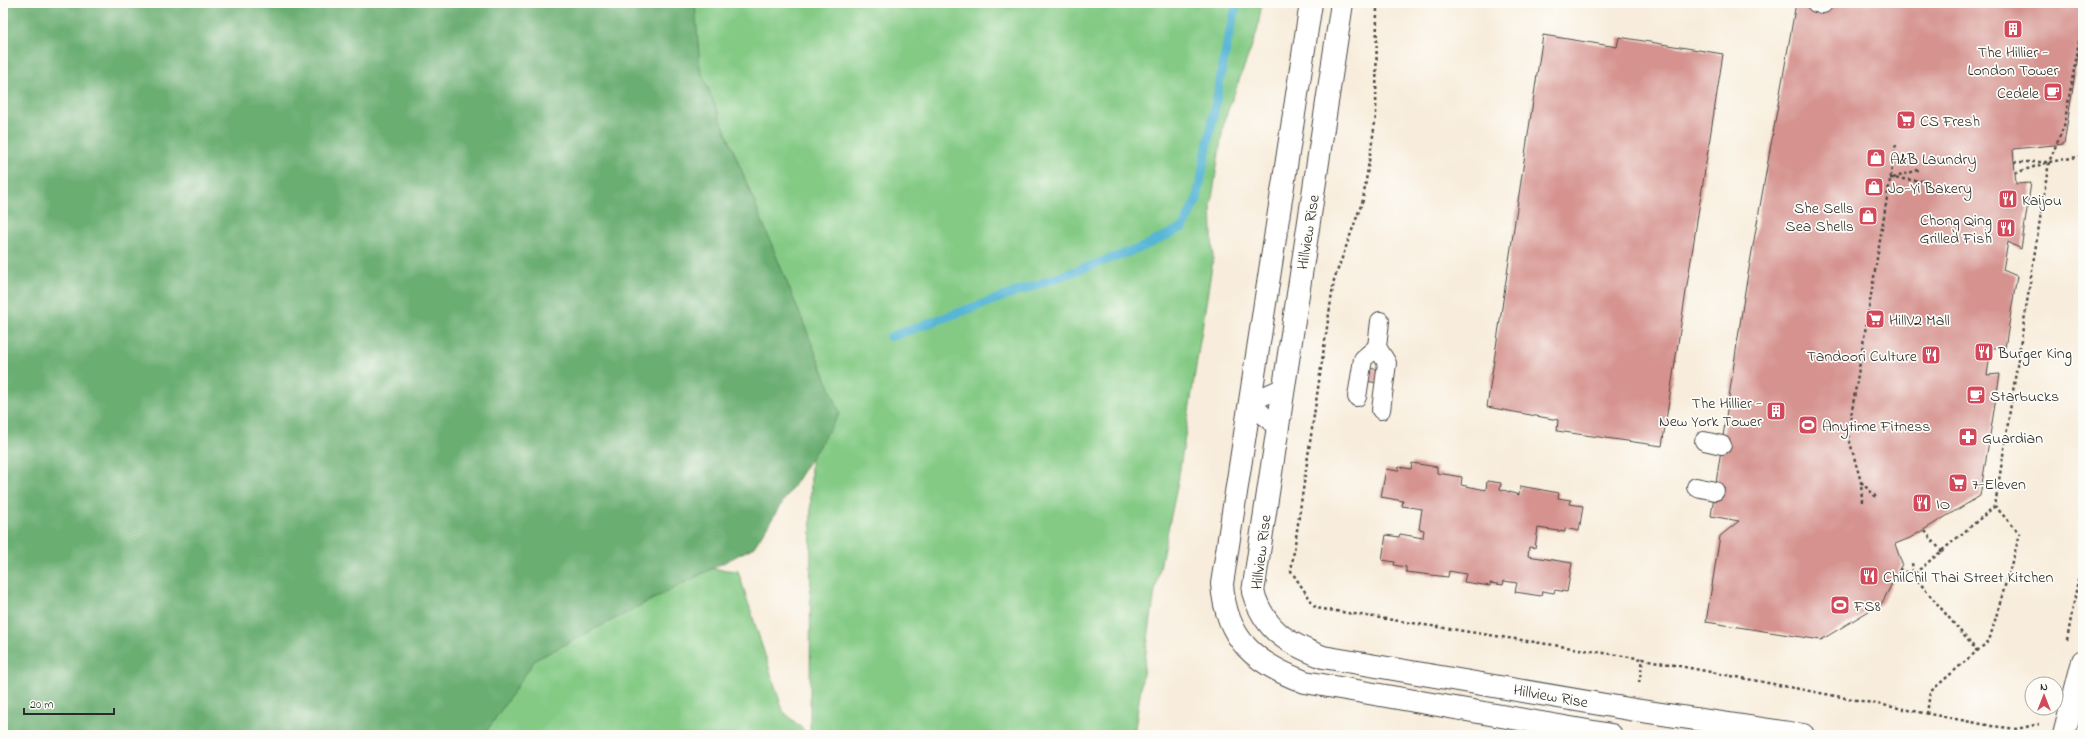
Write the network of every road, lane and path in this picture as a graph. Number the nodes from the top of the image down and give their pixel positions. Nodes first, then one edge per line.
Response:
1 (1311, 3) edge
2 (1342, 3) edge
3 (2083, 19) edge
4 (1896, 143) dead end
5 (2083, 156) edge
6 (2014, 162) dead end
7 (2049, 162) junction
8 (1921, 169) dead end
9 (2015, 173) dead end
10 (1890, 178) junction
11 (1924, 181) dead end
12 (1380, 321) dead end
13 (1377, 347) junction
14 (1284, 387) junction
15 (1357, 397) dead end
16 (1250, 402) junction
17 (1381, 410) dead end
18 (1277, 428) junction
19 (1704, 440) dead end
20 (1722, 444) dead end
21 (1861, 482) junction
22 (1696, 487) dead end
23 (1715, 491) dead end
24 (1876, 497) dead end
25 (1862, 502) dead end
26 (1995, 505) junction
27 (1925, 531) dead end
28 (1942, 552) junction
29 (2083, 553) edge
30 (1912, 561) dead end
31 (1899, 569) dead end
32 (1913, 575) junction
33 (2066, 643) dead end
34 (1977, 651) junction
35 (2083, 661) edge
36 (1636, 710) junction
37 (1927, 714) junction
38 (2041, 723) dead end
39 (1611, 735) edge
40 (1804, 735) edge
41 (2064, 735) edge

1 - 16 street, Hillview Rise
2 - 14 street, Hillview Rise
3 - 7 path
4 - 10 path
5 - 7 path
6 - 7 path
7 - 9 path
7 - 26 path
8 - 10 path
10 - 11 path
10 - 21 path
12 - 13 lane
13 - 15 lane
13 - 17 lane
14 - 16 lane
14 - 18 street, Hillview Rise
16 - 18 lane
16 - 39 street, Hillview Rise
18 - 36 street, Hillview Rise
19 - 20 lane
21 - 24 path
21 - 25 path
22 - 23 lane
26 - 28 path
26 - 34 path
27 - 28 path
28 - 32 path
29 - 33 path
30 - 32 path
31 - 32 path
32 - 34 path
34 - 37 path
35 - 41 street
36 - 37 path
36 - 40 street, Hillview Rise
37 - 38 path

